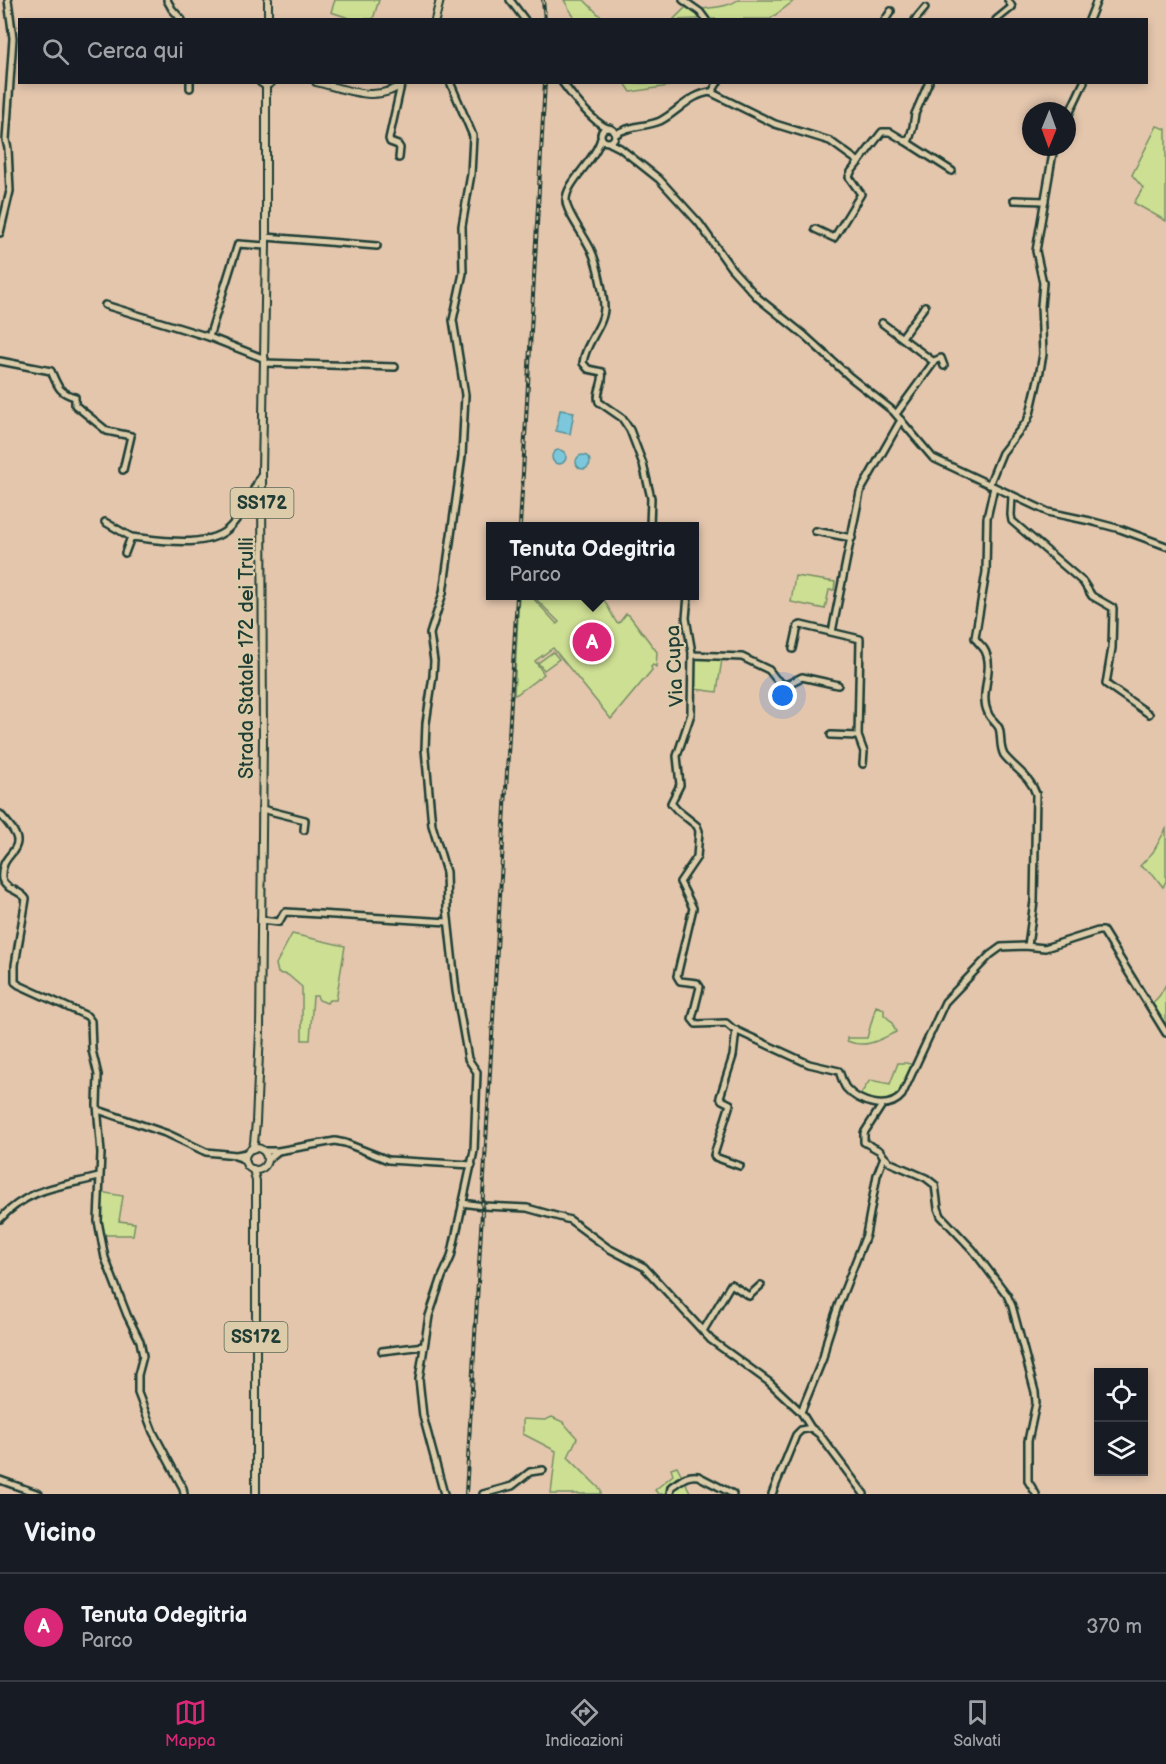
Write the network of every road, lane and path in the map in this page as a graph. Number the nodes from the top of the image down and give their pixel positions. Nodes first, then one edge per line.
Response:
1 (8, 0) edge
2 (167, 0) edge
3 (268, 0) edge
4 (440, 0) edge
5 (510, 0) edge
6 (683, 0) edge
7 (1008, 0) edge
8 (1097, 0) edge
9 (924, 8) dead end
10 (180, 18) edge
11 (268, 18) edge
12 (436, 18) edge
13 (524, 18) edge
14 (704, 18) edge
15 (916, 18) edge
16 (998, 18) edge
17 (1090, 18) edge
18 (266, 84) edge
19 (324, 84) edge
20 (403, 84) edge
21 (451, 84) edge
22 (563, 84) edge
23 (717, 84) edge
24 (928, 84) edge
25 (1083, 84) edge
26 (710, 92) junction
27 (1075, 102) edge
28 (598, 122) junction
29 (613, 132) junction
30 (604, 139) junction
31 (905, 141) junction
32 (621, 148) junction
33 (1052, 156) edge
34 (399, 158) dead end
35 (859, 162) junction
36 (952, 171) dead end
37 (1014, 200) dead end
38 (1045, 201) junction
39 (815, 229) dead end
40 (0, 233) edge
41 (266, 237) junction
42 (266, 246) junction
43 (377, 246) dead end
44 (105, 306) dead end
45 (925, 306) dead end
46 (882, 323) dead end
47 (209, 337) junction
48 (902, 337) junction
49 (0, 361) edge
50 (264, 361) junction
51 (934, 361) junction
52 (944, 366) dead end
53 (395, 367) dead end
54 (896, 414) junction
55 (901, 420) junction
56 (123, 470) dead end
57 (262, 471) junction
58 (992, 486) junction
59 (1012, 496) junction
60 (105, 522) dead end
61 (650, 522) edge
62 (815, 531) dead end
63 (131, 537) junction
64 (852, 538) junction
65 (1166, 546) edge
66 (125, 553) dead end
67 (688, 600) edge
68 (832, 632) junction
69 (793, 649) dead end
70 (692, 655) junction
71 (838, 685) dead end
72 (1149, 714) dead end
73 (831, 735) dead end
74 (858, 736) junction
75 (863, 764) dead end
76 (262, 808) junction
77 (0, 814) edge
78 (304, 830) dead end
79 (261, 920) junction
80 (448, 922) junction
81 (1028, 946) junction
82 (736, 1030) junction
83 (1166, 1033) edge
84 (882, 1105) junction
85 (98, 1110) junction
86 (256, 1122) junction
87 (262, 1150) junction
88 (249, 1151) junction
89 (278, 1152) junction
90 (231, 1155) junction
91 (884, 1157) junction
92 (267, 1160) junction
93 (246, 1162) junction
94 (472, 1165) junction
95 (740, 1166) dead end
96 (256, 1169) junction
97 (99, 1177) junction
98 (462, 1203) junction
99 (0, 1219) edge
100 (761, 1286) dead end
101 (703, 1331) junction
102 (424, 1346) junction
103 (382, 1351) dead end
104 (801, 1412) junction
105 (811, 1428) junction
106 (543, 1470) dead end
107 (0, 1480) edge
108 (39, 1494) edge
109 (184, 1494) edge
110 (256, 1494) edge
111 (444, 1494) edge
112 (483, 1494) edge
113 (670, 1494) edge
114 (733, 1494) edge
115 (772, 1494) edge
116 (864, 1494) edge
117 (1036, 1494) edge

1 - 40 street
2 - 10 street
3 - 11 main road
4 - 12 main road
5 - 13 street
6 - 14 street
7 - 16 street
8 - 17 street
9 - 15 street
18 - 41 main road, Strada Statale 172 dei Trulli / SS172
19 - 20 main road
20 - 34 street
21 - 80 street
22 - 28 street
23 - 26 street
24 - 31 street
25 - 27 street
26 - 29 street
26 - 35 street
28 - 29 street
28 - 30 street
29 - 30 street
29 - 30 street
29 - 32 street
30 - 32 street
30 - 61 street
31 - 35 street
31 - 36 street
32 - 54 street
33 - 38 street
35 - 39 street
37 - 38 street
38 - 58 street
41 - 42 main road, Strada Statale 172 dei Trulli / SS172
41 - 43 street
42 - 47 street
42 - 50 main road, Strada Statale 172 dei Trulli / SS172
44 - 47 street
45 - 48 street
46 - 48 street
47 - 50 street
48 - 51 street
49 - 56 street
50 - 53 street
50 - 57 main road, Strada Statale 172 dei Trulli / SS172
51 - 52 street
51 - 54 street
54 - 55 street
55 - 58 street
55 - 64 street
57 - 63 street
57 - 76 main road, Strada Statale 172 dei Trulli / SS172
58 - 59 street
58 - 81 street
59 - 65 street
59 - 72 street
60 - 63 street
62 - 64 street
63 - 66 street
64 - 68 street
67 - 70 street, Via Cupa
68 - 69 street
68 - 74 street
70 - 71 street
70 - 82 street, Via Cupa
73 - 74 street
74 - 75 street
76 - 78 street
76 - 79 main road, Strada Statale 172 dei Trulli / SS172
77 - 85 street
79 - 80 street
79 - 86 main road, Strada Statale 172 dei Trulli / SS172
80 - 94 street
81 - 83 street
81 - 84 street
82 - 84 street
82 - 95 street
84 - 91 street
85 - 90 street
85 - 97 street
86 - 87 main road, Strada Statale 172 dei Trulli
86 - 88 main road, Strada Statale 172 dei Trulli / SS172
87 - 88 main road
87 - 89 street
87 - 92 main road, Strada Statale 172 dei Trulli
88 - 90 street
88 - 93 main road, Strada Statale 172 dei Trulli
89 - 92 street
89 - 94 street
90 - 93 street
91 - 104 street
91 - 117 street
92 - 96 main road
93 - 96 main road
94 - 98 street
96 - 110 main road, SS172
97 - 99 street
97 - 109 street
98 - 101 street
98 - 102 street
100 - 101 street
101 - 104 street
102 - 103 street
102 - 111 street
104 - 105 street
105 - 115 street
105 - 116 street
106 - 112 street
107 - 108 street
113 - 114 street

